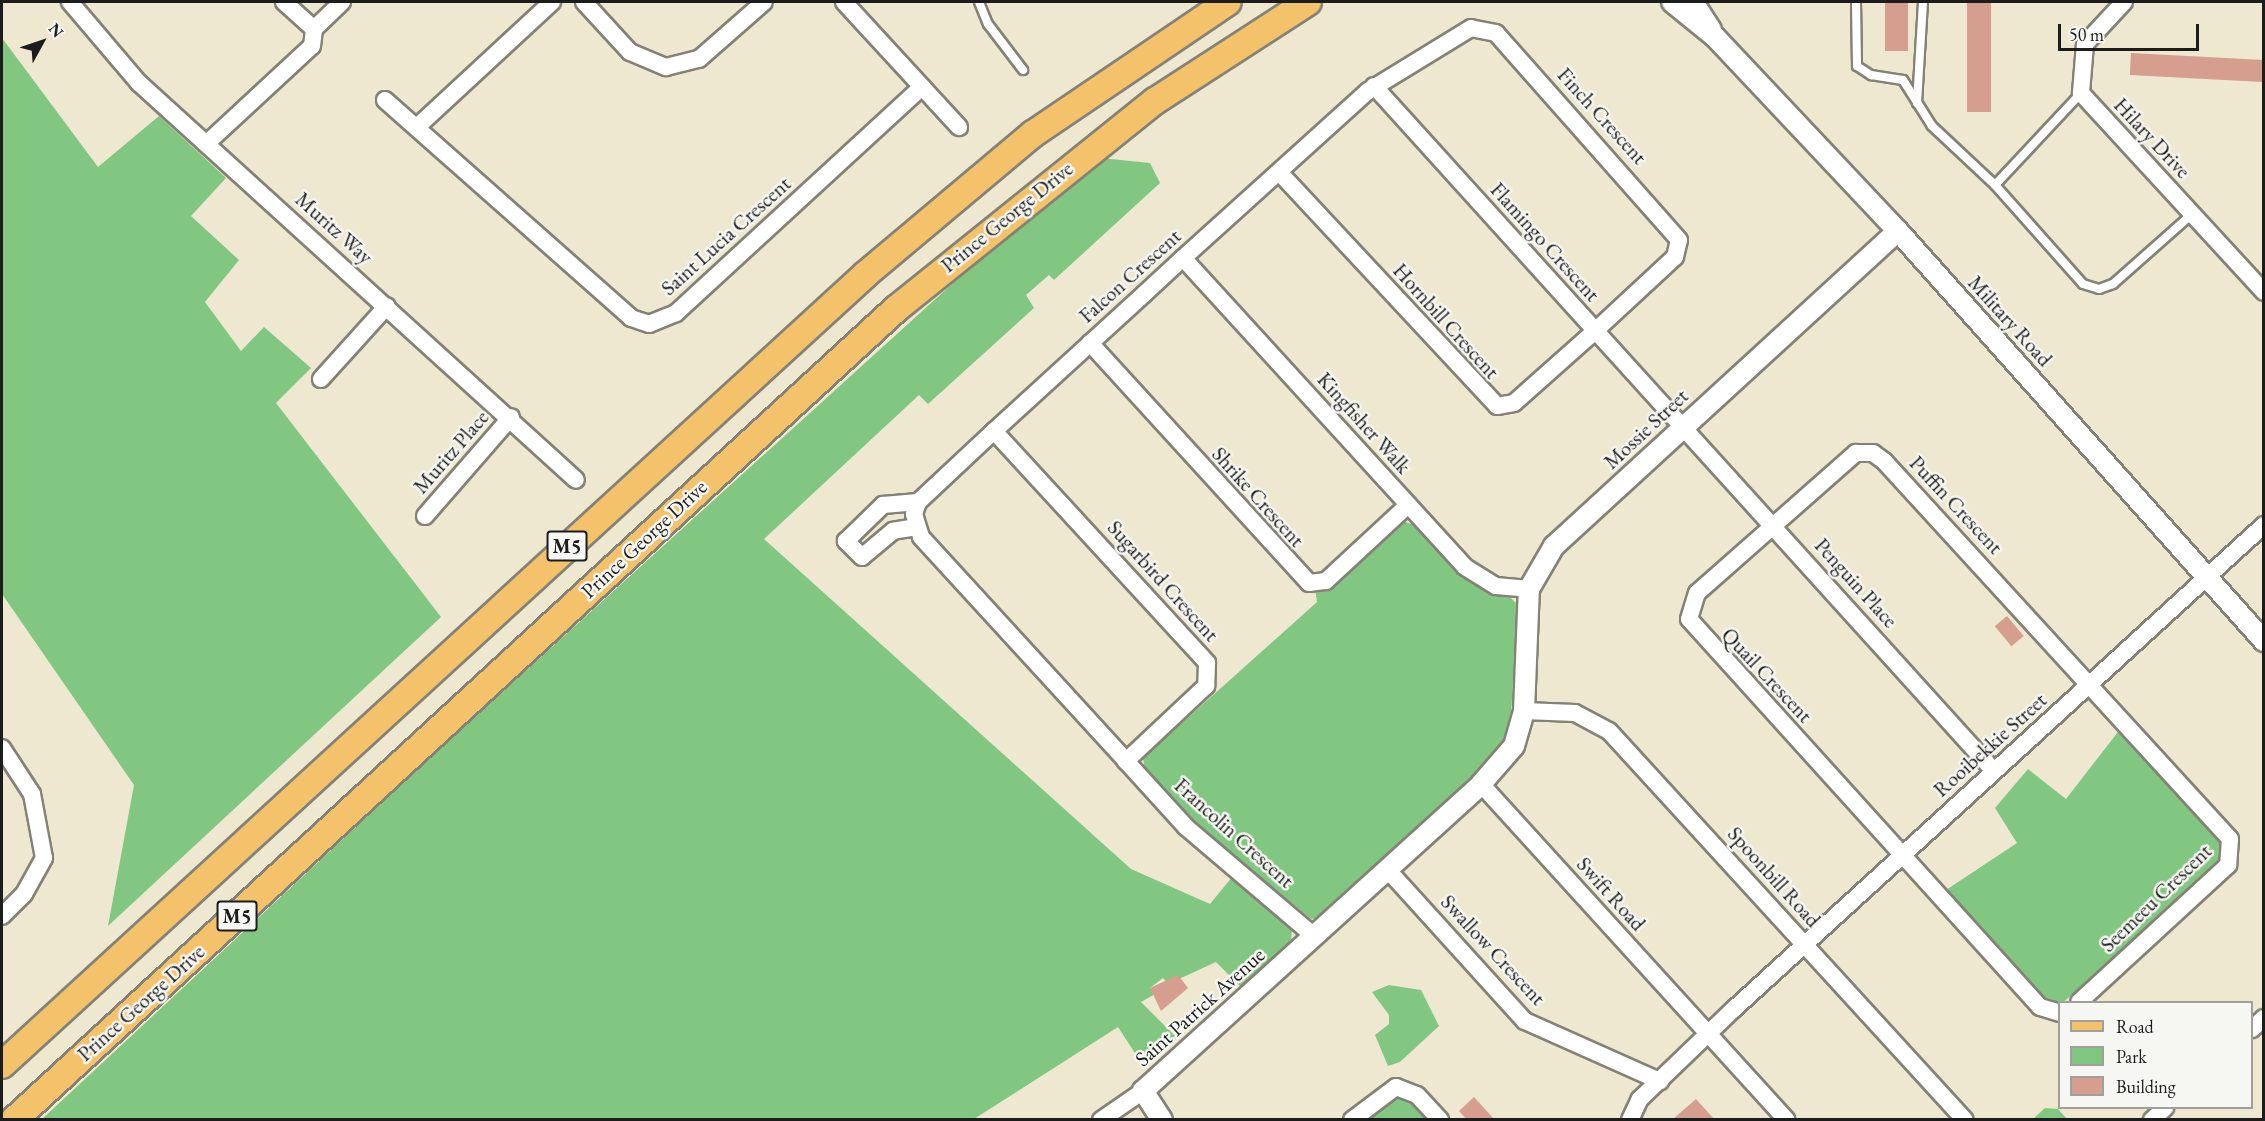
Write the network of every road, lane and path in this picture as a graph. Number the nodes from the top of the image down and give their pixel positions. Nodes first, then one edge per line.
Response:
1 (70, 2) edge
2 (284, 2) edge
3 (342, 2) edge
4 (552, 2) edge
5 (584, 2) edge
6 (764, 2) edge
7 (844, 2) edge
8 (979, 2) edge
9 (1228, 2) edge
10 (1308, 2) edge
11 (1672, 2) edge
12 (1693, 2) edge
13 (1856, 2) edge
14 (1923, 2) edge
15 (2124, 2) edge
16 (314, 29) junction
17 (1715, 37) junction
18 (1023, 70) dead end
19 (1374, 86) junction
20 (922, 87) junction
21 (2081, 93) junction
22 (386, 100) dead end
23 (1917, 105) junction
24 (417, 127) junction
25 (959, 128) dead end
26 (206, 144) junction
27 (1279, 172) junction
28 (1995, 185) junction
29 (2192, 213) junction
30 (1898, 231) junction
31 (1183, 258) junction
32 (2264, 292) edge
33 (387, 306) junction
34 (1595, 331) junction
35 (1090, 343) junction
36 (321, 379) dead end
37 (511, 417) junction
38 (1683, 428) junction
39 (994, 431) junction
40 (576, 480) dead end
41 (918, 502) junction
42 (1408, 505) junction
43 (425, 516) dead end
44 (1773, 525) junction
45 (2264, 525) edge
46 (917, 527) junction
47 (2206, 578) junction
48 (1529, 589) junction
49 (2264, 641) edge
50 (2090, 684) junction
51 (1524, 711) junction
52 (2, 748) edge
53 (1126, 762) junction
54 (1994, 771) junction
55 (1481, 784) junction
56 (1902, 856) junction
57 (1387, 869) junction
58 (2, 916) edge
59 (1314, 936) junction
60 (1804, 944) junction
61 (2080, 1001) edge
62 (2058, 1012) edge
63 (1709, 1034) junction
64 (2, 1065) edge
65 (1660, 1081) junction
66 (1143, 1091) junction
67 (14, 1119) edge
68 (1101, 1119) edge
69 (1162, 1119) edge
70 (1352, 1119) edge
71 (1440, 1119) edge
72 (1630, 1119) edge
73 (1787, 1119) edge
74 (1965, 1119) edge

1 - 26 street, Muritz Way
2 - 16 street
3 - 16 street
4 - 24 street
5 - 6 street
7 - 20 street
8 - 18 lane
9 - 64 main road, M5
10 - 67 main road, Prince George Drive / M5
11 - 17 street, Military Road
12 - 17 street, Military Road
13 - 23 lane
14 - 23 lane
15 - 21 street
16 - 26 street
17 - 30 street, Military Road
19 - 27 street, Falcon Crescent
19 - 34 street, Flamingo Crescent
19 - 34 street, Finch Crescent
20 - 24 street, Saint Lucia Crescent
20 - 25 street
21 - 28 lane
21 - 29 street, Hilary Drive
22 - 24 street, Saint Lucia Crescent
23 - 28 lane
26 - 33 street, Muritz Way
27 - 31 street, Falcon Crescent
27 - 34 street, Hornbill Crescent
28 - 29 lane
29 - 32 street, Hilary Drive
30 - 38 street, Mossie Street
30 - 47 street, Military Road
31 - 35 street, Falcon Crescent
31 - 42 street, Kingfisher Walk
33 - 36 street
33 - 37 street, Muritz Way
34 - 38 street, Flamingo Crescent
35 - 39 street, Falcon Crescent
35 - 42 street, Shrike Crescent
37 - 40 street, Muritz Way
37 - 43 street, Muritz Place
38 - 44 street, Penguin Place
38 - 48 street, Mossie Street
39 - 41 street, Falcon Crescent
39 - 53 street, Sugarbird Crescent
41 - 46 street
41 - 46 street
42 - 48 street, Kingfisher Walk
44 - 50 street, Puffin Crescent
44 - 54 street, Penguin Place
44 - 56 street, Quail Crescent
45 - 47 street, Rooibekkie Street
46 - 53 street, Francolin Crescent
47 - 49 street, Military Road
47 - 50 street, Rooibekkie Street
48 - 51 street, Mossie Street
50 - 54 street, Rooibekkie Street
50 - 61 street, Seemeeu Crescent
51 - 55 street
51 - 60 street, Spoonbill Road
52 - 58 street
53 - 59 street, Francolin Crescent
54 - 56 street, Rooibekkie Street
55 - 57 street
55 - 63 street, Swift Road
56 - 60 street, Rooibekkie Street
56 - 62 street
57 - 59 street
57 - 65 street, Swallow Crescent
59 - 66 street, Saint Patrick Avenue
60 - 63 street
60 - 74 street, Spoonbill Road
63 - 65 street
63 - 73 street, Swift Road
65 - 72 street
66 - 68 street
66 - 69 street, Saint Patrick Avenue
70 - 71 street

